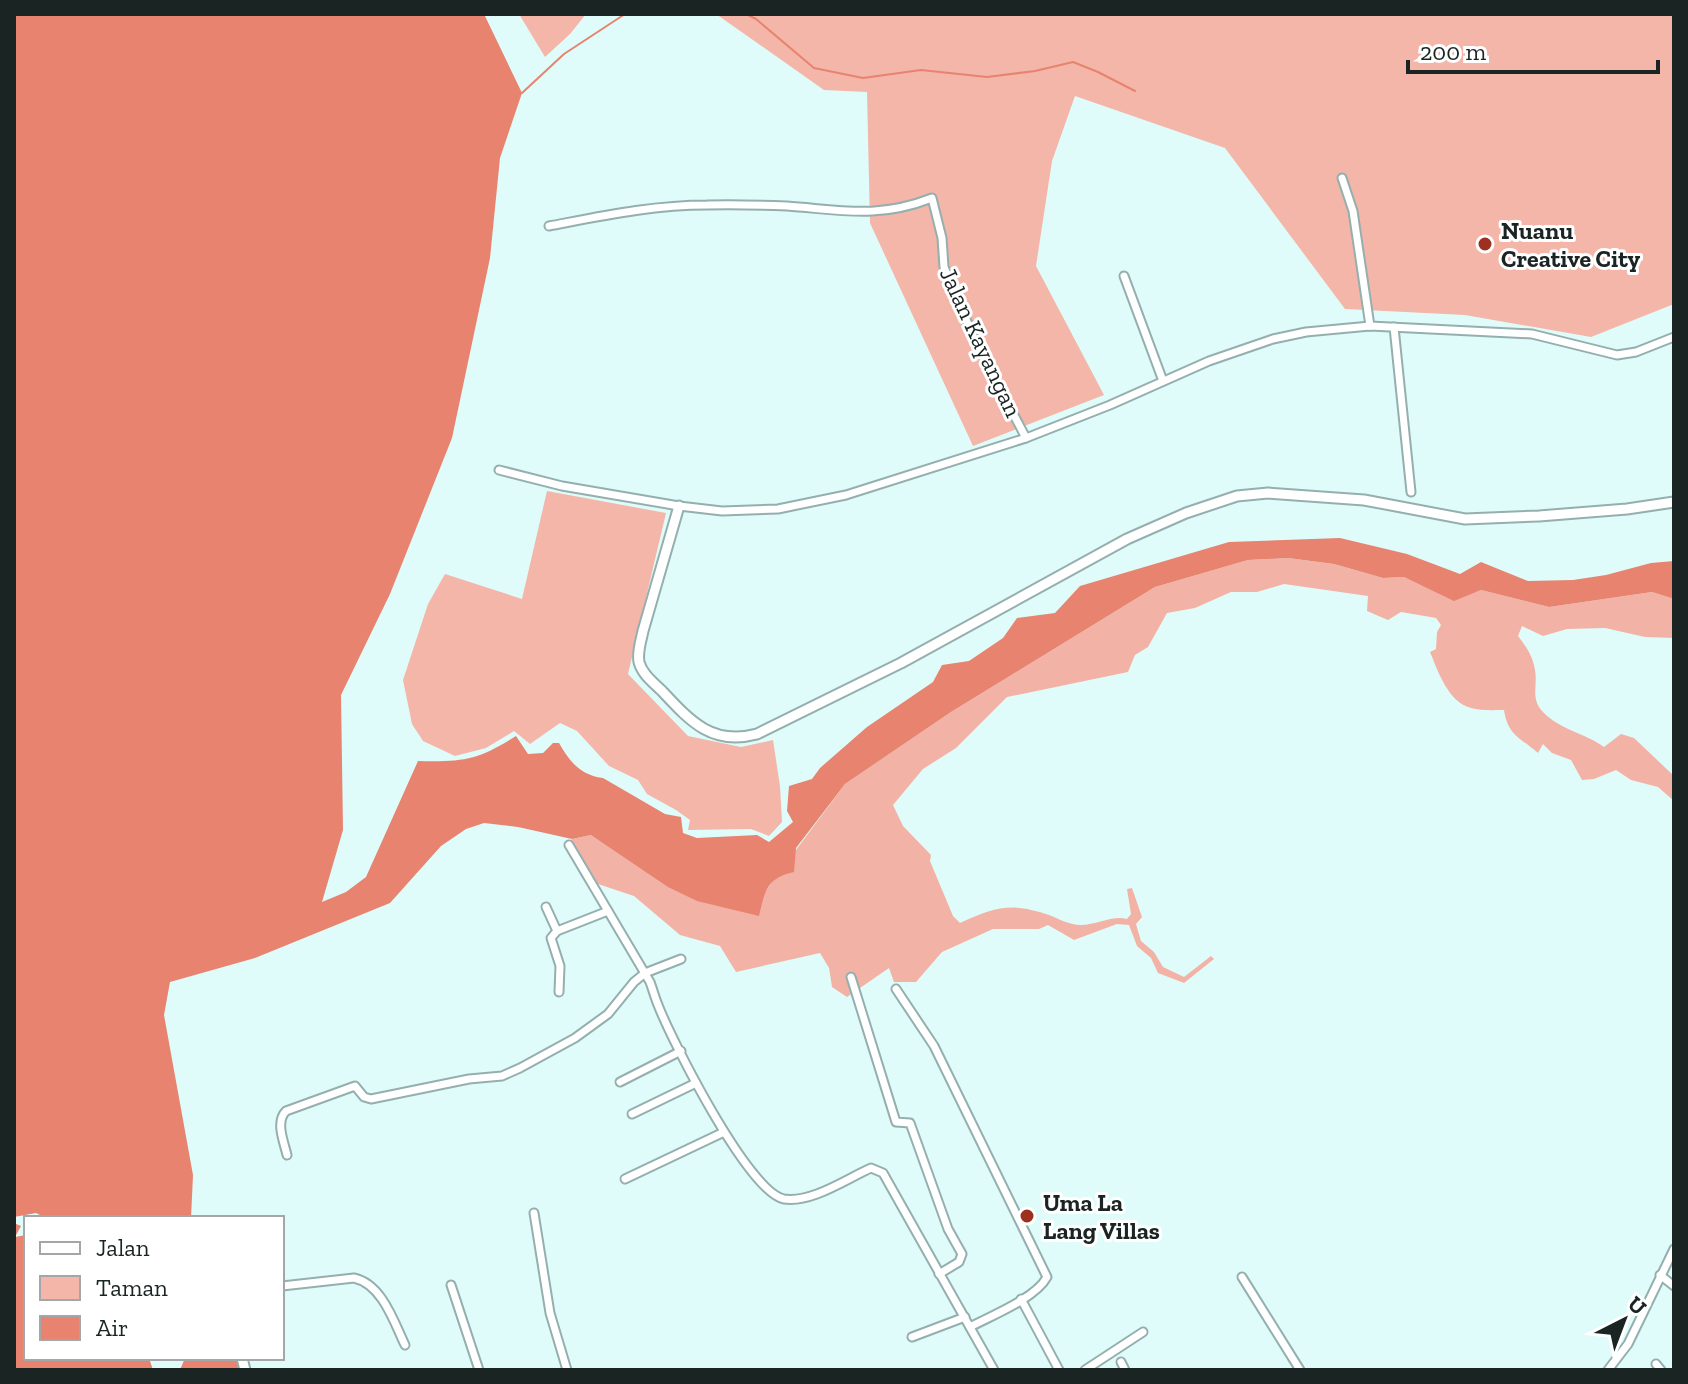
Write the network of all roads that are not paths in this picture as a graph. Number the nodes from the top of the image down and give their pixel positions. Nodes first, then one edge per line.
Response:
1 (1342, 178) dead end
2 (549, 226) dead end
3 (1124, 276) dead end
4 (1370, 326) junction
5 (1394, 327) junction
6 (1674, 337) edge
7 (1163, 381) junction
8 (1026, 438) junction
9 (499, 470) dead end
10 (1411, 492) dead end
11 (1674, 502) edge
12 (679, 506) junction
13 (569, 845) dead end
14 (546, 907) dead end
15 (608, 911) junction
16 (557, 931) junction
17 (681, 959) dead end
18 (645, 973) junction
19 (851, 977) dead end
20 (896, 989) dead end
21 (559, 992) dead end
22 (681, 1051) junction
23 (620, 1082) dead end
24 (696, 1083) junction
25 (632, 1114) dead end
26 (724, 1132) junction
27 (287, 1155) dead end
28 (625, 1179) dead end
29 (534, 1213) dead end
30 (1674, 1249) edge
31 (939, 1274) junction
32 (1660, 1275) junction
33 (1242, 1277) dead end
34 (451, 1285) dead end
35 (284, 1286) edge
36 (1674, 1286) edge
37 (1021, 1299) junction
38 (965, 1317) junction
39 (970, 1327) junction
40 (1143, 1332) dead end
41 (912, 1337) dead end
42 (405, 1345) dead end
43 (1613, 1368) edge
44 (479, 1370) edge
45 (567, 1370) edge
46 (994, 1370) edge
47 (1059, 1370) edge
48 (1085, 1370) edge
49 (1300, 1370) edge

1 - 4 street
2 - 8 street, Jalan Kayangan
3 - 7 street
4 - 5 street
4 - 7 street
5 - 6 street
5 - 10 street
7 - 8 street
8 - 12 street
9 - 12 street
11 - 12 street
13 - 15 street
14 - 16 street
15 - 16 street
15 - 18 street
16 - 21 street
17 - 18 street
18 - 22 street
18 - 27 street
19 - 31 street
20 - 37 street
22 - 23 street
22 - 24 street
24 - 25 street
24 - 26 street
26 - 28 street
26 - 31 street
29 - 45 street
30 - 32 street
31 - 38 street
32 - 36 street
32 - 43 street
33 - 49 street
34 - 44 street
35 - 42 street
37 - 39 street
37 - 47 street
38 - 39 street
38 - 41 street
39 - 46 street
40 - 48 street

